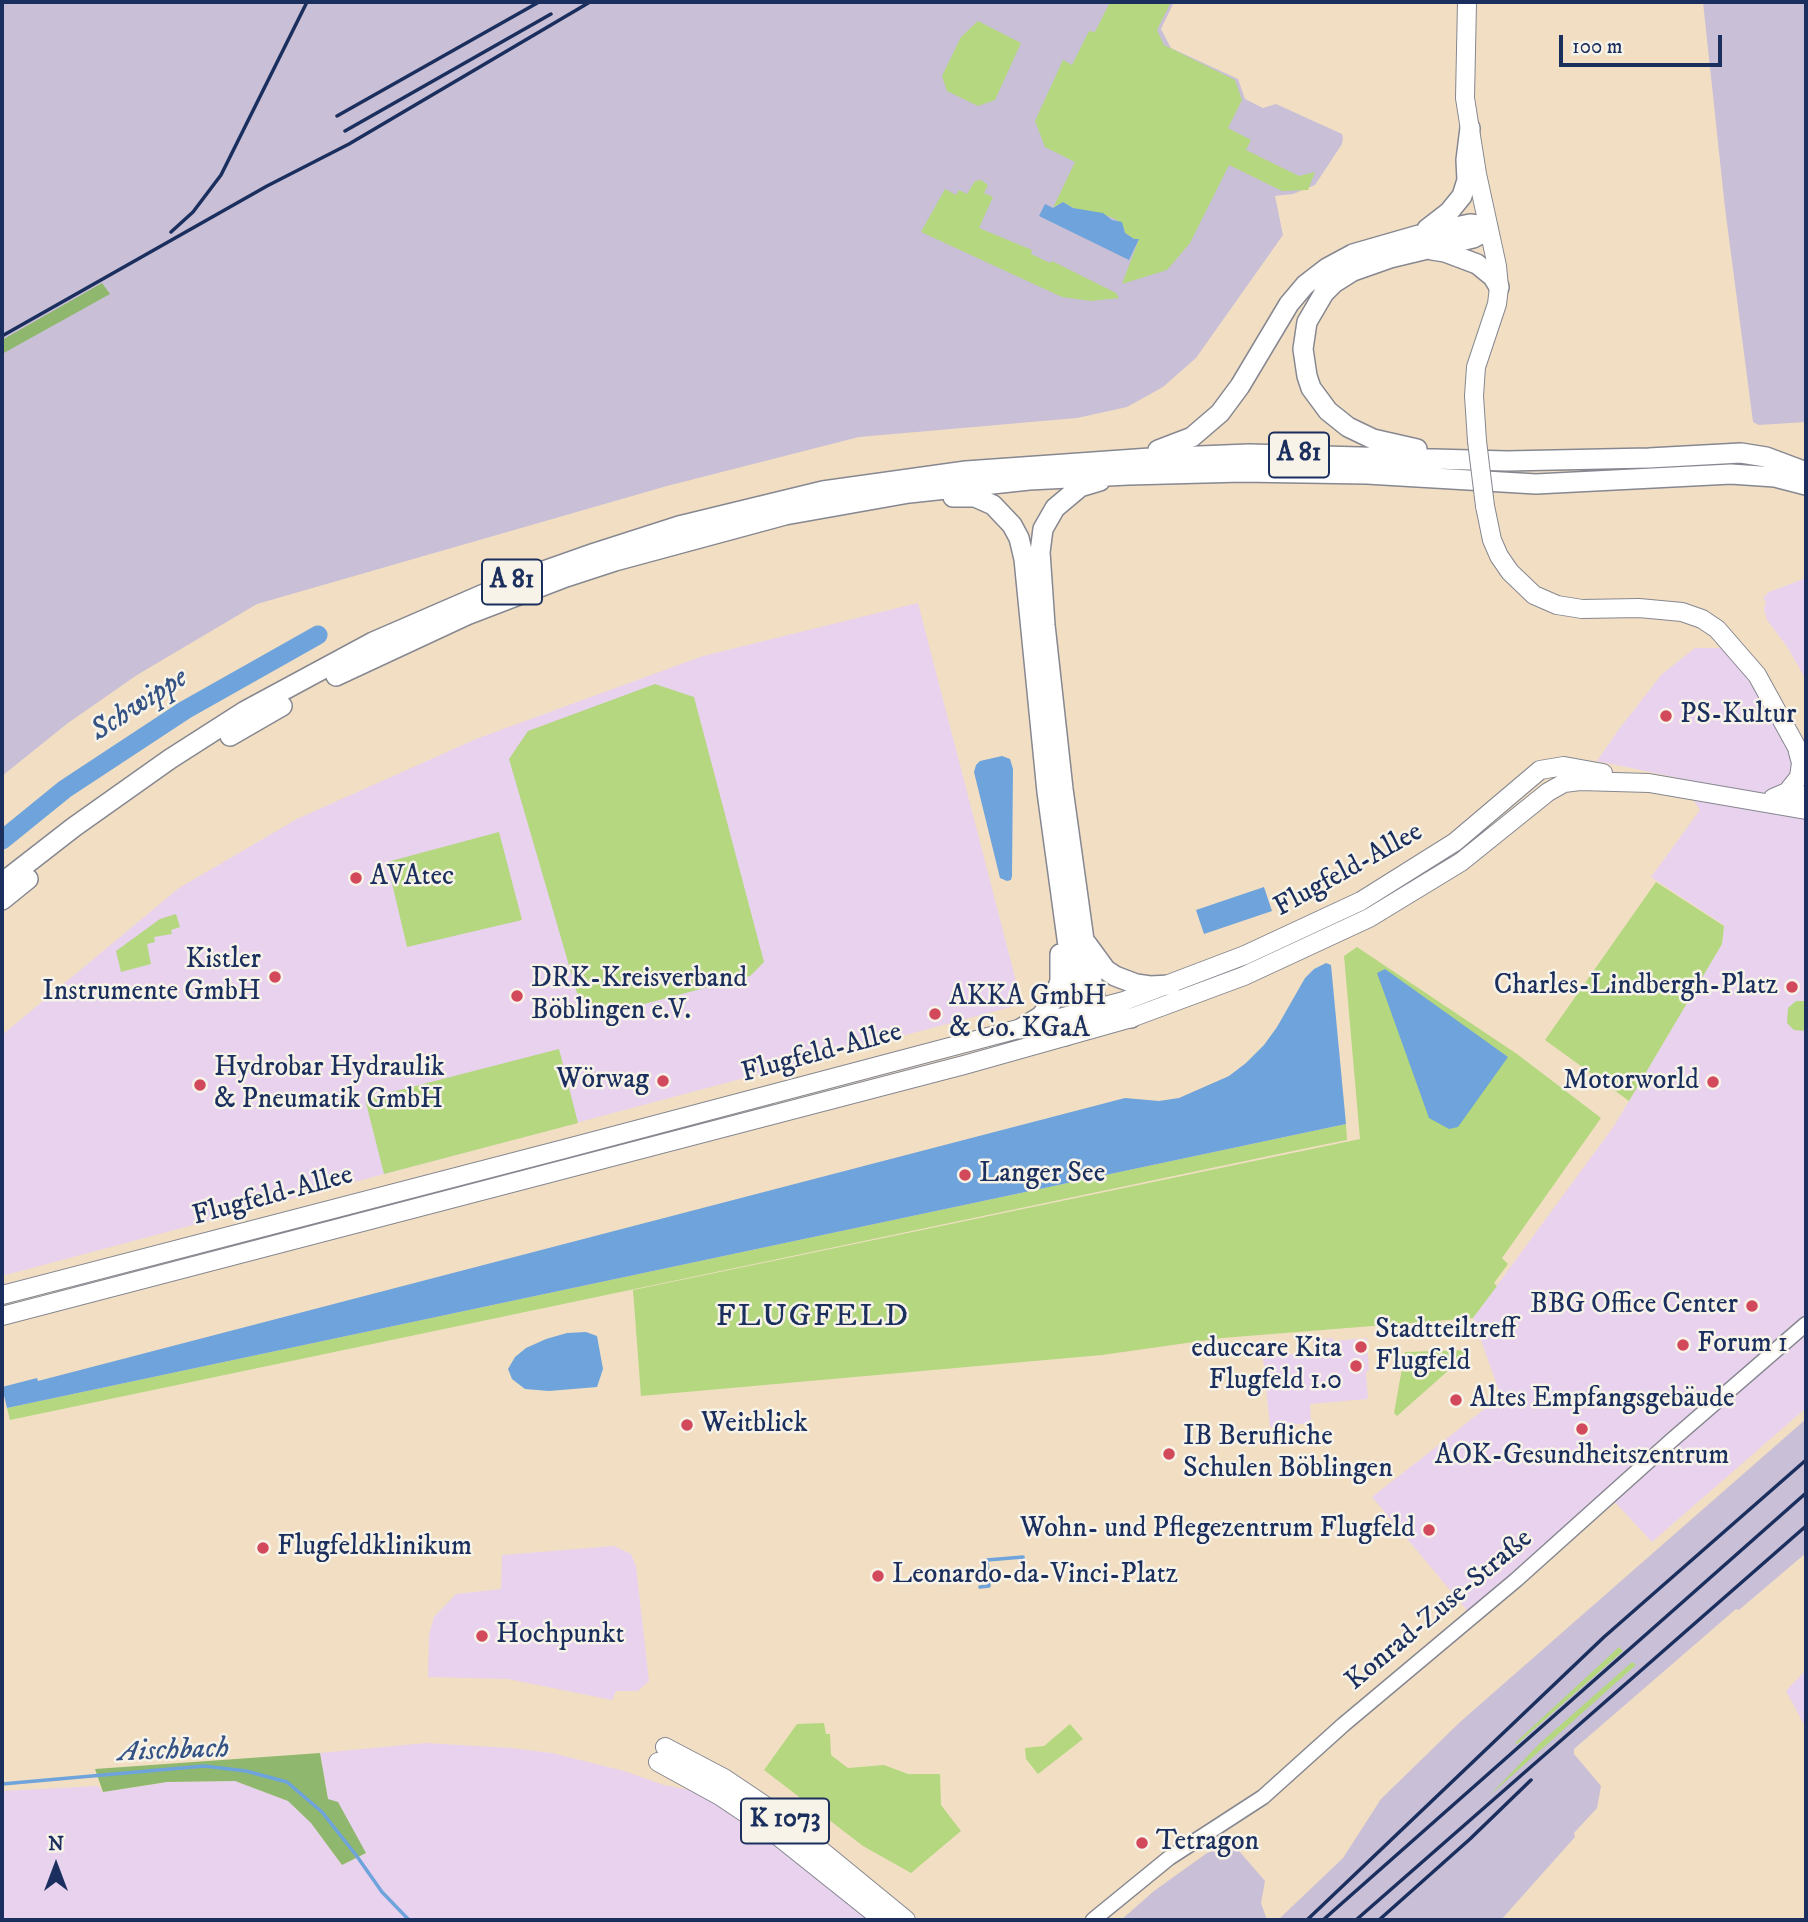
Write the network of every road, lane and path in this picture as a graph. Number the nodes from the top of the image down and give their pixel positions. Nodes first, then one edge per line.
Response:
1 (1468, 2) edge
2 (1480, 2) edge
3 (1466, 47) junction
4 (1470, 128) junction
5 (1488, 228) junction
6 (1424, 242) junction
7 (1499, 287) junction
8 (1507, 461) junction
9 (1091, 462) junction
10 (1806, 472) edge
11 (1128, 475) junction
12 (1806, 485) edge
13 (830, 506) junction
14 (1796, 745) junction
15 (1806, 764) edge
16 (1649, 783) junction
17 (1047, 792) junction
18 (1806, 795) edge
19 (1773, 798) junction
20 (1750, 800) junction
21 (1806, 810) edge
22 (2, 883) edge
23 (2, 900) edge
24 (1084, 940) junction
25 (1171, 985) junction
26 (1094, 1010) junction
27 (1131, 1018) junction
28 (1020, 1029) junction
29 (1065, 1036) junction
30 (652, 1126) junction
31 (659, 1145) junction
32 (540, 1155) junction
33 (546, 1174) junction
34 (145, 1258) junction
35 (150, 1278) junction
36 (35, 1287) junction
37 (2, 1295) edge
38 (41, 1306) junction
39 (2, 1316) edge
40 (1806, 1324) edge
41 (883, 1920) edge
42 (906, 1920) edge
43 (1093, 1920) edge

1 - 3 main road
2 - 3 main road
3 - 4 main road
4 - 5 main road
4 - 6 highway
5 - 6 highway
5 - 7 main road
6 - 7 highway
6 - 8 highway
6 - 9 highway
7 - 14 main road, bridge
8 - 9 highway, A 81
8 - 10 highway, A 81
9 - 22 highway, A 81
11 - 12 highway, A 81
11 - 13 highway, A 81
11 - 24 highway
13 - 17 highway
13 - 23 highway, A 81
14 - 15 main road
14 - 19 main road
16 - 20 main road, Flugfeld-Allee
16 - 25 main road, Flugfeld-Allee
16 - 27 main road, Flugfeld-Allee
17 - 26 highway
17 - 28 highway
18 - 19 main road, Flugfeld-Allee
19 - 20 main road, Flugfeld-Allee
20 - 21 main road, Flugfeld-Allee
24 - 25 highway
24 - 26 highway
25 - 26 main road, Flugfeld-Allee
26 - 27 highway
26 - 28 main road, Flugfeld-Allee
26 - 29 highway
27 - 29 main road, Flugfeld-Allee
28 - 30 main road, Flugfeld-Allee
29 - 31 main road, Flugfeld-Allee
30 - 31 main road
30 - 32 main road, Flugfeld-Allee
31 - 33 main road, Flugfeld-Allee
32 - 33 main road
32 - 34 main road, Flugfeld-Allee
33 - 35 main road, Flugfeld-Allee
34 - 35 main road
34 - 36 main road, Flugfeld-Allee
35 - 38 main road, Flugfeld-Allee
36 - 37 main road, Flugfeld-Allee
36 - 38 main road
38 - 39 main road, Flugfeld-Allee
40 - 43 street, Konrad-Zuse-Straße
41 - 42 main road, K 1073

